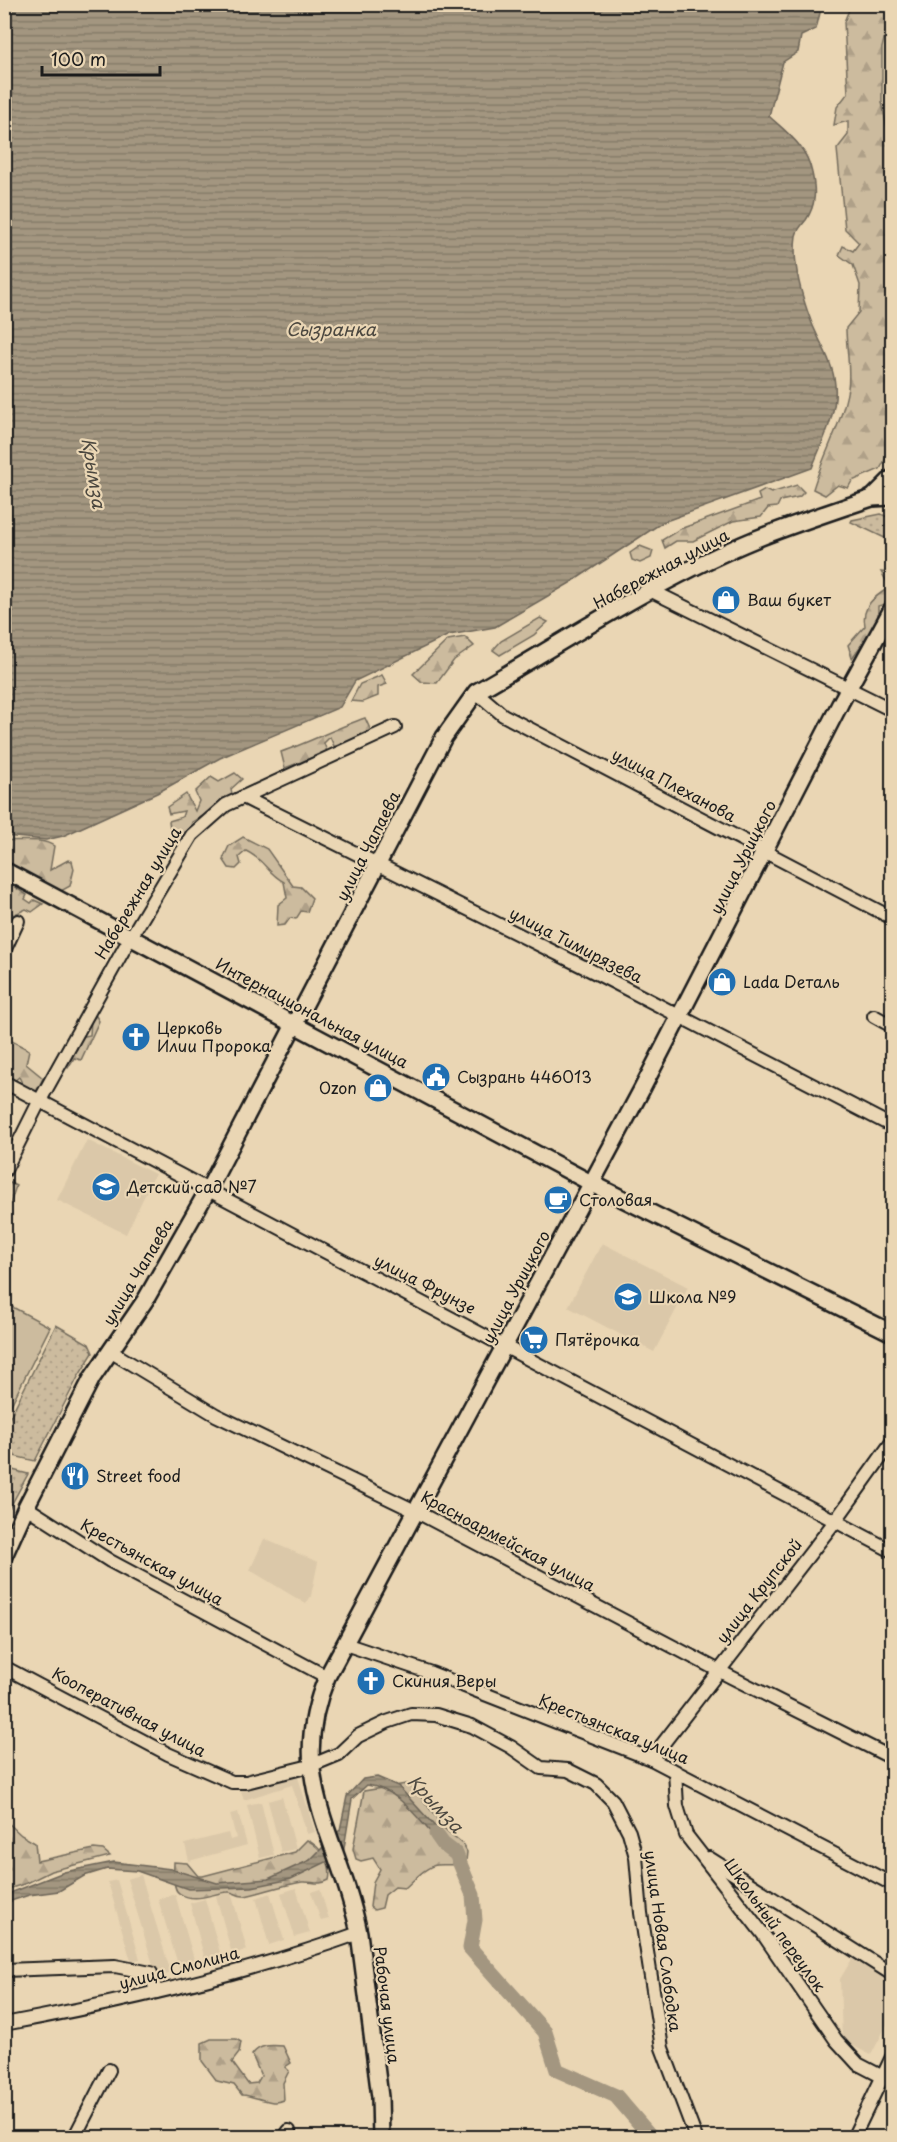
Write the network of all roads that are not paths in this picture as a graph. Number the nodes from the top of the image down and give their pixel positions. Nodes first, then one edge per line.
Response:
1 (892, 477) edge
2 (892, 497) edge
3 (872, 498) junction
4 (652, 591) junction
5 (892, 609) edge
6 (850, 687) junction
7 (476, 692) junction
8 (892, 710) edge
9 (395, 726) dead end
10 (243, 797) junction
11 (766, 852) junction
12 (378, 864) junction
13 (4, 870) edge
14 (892, 918) edge
15 (18, 921) dead end
16 (131, 937) junction
17 (4, 951) edge
18 (680, 1016) junction
19 (874, 1016) dead end
20 (294, 1025) junction
21 (892, 1026) edge
22 (4, 1082) edge
23 (39, 1102) junction
24 (892, 1126) edge
25 (4, 1172) edge
26 (591, 1183) junction
27 (208, 1190) junction
28 (892, 1333) edge
29 (506, 1345) junction
30 (110, 1351) junction
31 (892, 1442) edge
32 (26, 1507) junction
33 (415, 1511) junction
34 (836, 1520) junction
35 (892, 1551) edge
36 (4, 1556) edge
37 (345, 1644) junction
38 (4, 1667) edge
39 (718, 1670) junction
40 (327, 1677) junction
41 (892, 1758) edge
42 (651, 1760) junction
43 (310, 1766) junction
44 (675, 1771) junction
45 (326, 1834) joint
46 (703, 1854) junction
47 (892, 1884) edge
48 (359, 1933) junction
49 (4, 1970) edge
50 (892, 1974) edge
51 (156, 1992) junction
52 (4, 2024) edge
53 (892, 2057) edge
54 (109, 2070) dead end
55 (883, 2077) junction
56 (74, 2138) edge
57 (381, 2138) edge
58 (696, 2138) edge
59 (853, 2138) edge

1 - 3 main road
2 - 3 main road
3 - 4 main road, Набережная улица
4 - 6 street
4 - 7 main road, Набережная улица
5 - 6 main road, улица Урицкого
6 - 8 street
6 - 11 main road, улица Урицкого
7 - 11 street, улица Плеханова
7 - 12 main road, улица Чапаева
9 - 10 street, Набережная улица
10 - 12 street, улица Тимирязева
10 - 16 street, Набережная улица
11 - 14 street, улица Плеханова
11 - 18 main road, улица Урицкого
12 - 18 street, улица Тимирязева
12 - 20 main road, улица Чапаева
13 - 16 main road, Интернациональная улица
15 - 17 street
16 - 20 main road, Интернациональная улица
16 - 23 street, Набережная улица
18 - 24 street, улица Тимирязева
18 - 26 main road, улица Урицкого
19 - 21 street
20 - 26 main road, Интернациональная улица
20 - 27 main road, улица Чапаева
22 - 23 street, улица Фрунзе
23 - 25 street, Набережная улица
23 - 27 street, улица Фрунзе
26 - 28 main road, Интернациональная улица
26 - 29 main road, улица Урицкого
27 - 29 street, улица Фрунзе
27 - 30 main road, улица Чапаева
29 - 33 main road, улица Урицкого
29 - 34 street, улица Фрунзе
30 - 32 main road, улица Чапаева
30 - 33 street, Красноармейская улица
31 - 34 street, улица Крупской
32 - 36 main road, улица Чапаева
32 - 40 street, Крестьянская улица
33 - 37 main road, улица Урицкого
33 - 39 street, Красноармейская улица
34 - 35 street, улица Фрунзе
34 - 39 street, улица Крупской
37 - 40 main road, улица Урицкого
37 - 42 street, Крестьянская улица
38 - 43 street, Кооперативная улица
39 - 41 street, Красноармейская улица
39 - 42 street, улица Крупской
40 - 43 main road, улица Урицкого
42 - 44 street, Крестьянская улица
43 - 45 main road, улица Урицкого
43 - 58 street, улица Новая Слободка
44 - 46 street, Школьный переулок
44 - 47 street, Крестьянская улица
45 - 48 main road, Рабочая улица
46 - 50 street
46 - 55 street, Школьный переулок
48 - 51 street, улица Смолина
48 - 57 main road, Рабочая улица
49 - 51 street
51 - 52 street, улица Смолина
53 - 55 street
54 - 56 street
55 - 59 street

